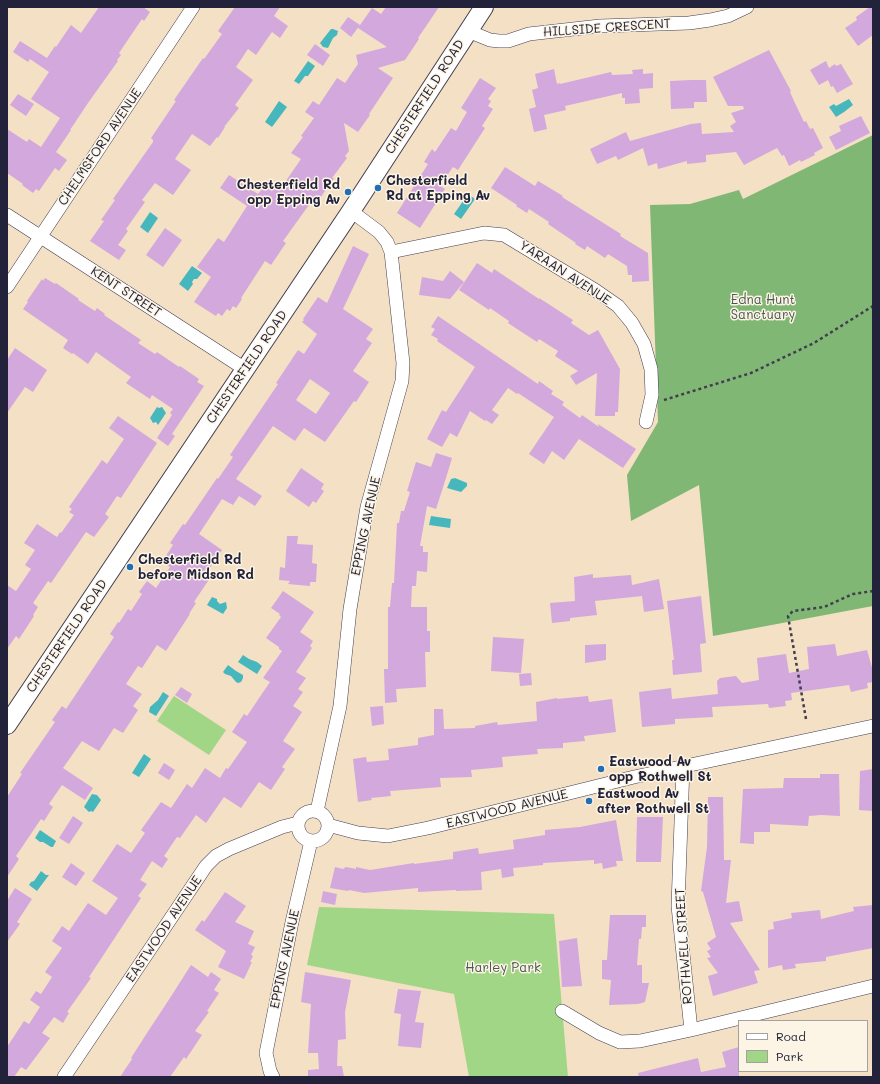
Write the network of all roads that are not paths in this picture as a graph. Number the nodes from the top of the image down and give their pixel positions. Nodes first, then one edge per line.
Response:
1 (193, 7) edge
2 (484, 7) edge
3 (747, 7) edge
4 (468, 31) junction
5 (351, 211) junction
6 (7, 215) edge
7 (40, 237) junction
8 (391, 252) junction
9 (7, 287) edge
10 (245, 369) junction
11 (646, 422) dead end
12 (7, 725) edge
13 (873, 726) edge
14 (683, 766) junction
15 (316, 811) junction
16 (298, 823) junction
17 (328, 825) junction
18 (311, 841) junction
19 (873, 986) edge
20 (562, 1011) dead end
21 (691, 1030) junction
22 (64, 1077) edge
23 (273, 1077) edge

1 - 7 street, CHELMSFORD AVENUE
2 - 4 street, CHESTERFIELD ROAD
3 - 4 street, HILLSIDE CRESCENT
4 - 5 street, CHESTERFIELD ROAD
5 - 8 street, EPPING AVENUE
5 - 10 street, CHESTERFIELD ROAD
6 - 7 street, KENT STREET
7 - 9 street, CHELMSFORD AVENUE
7 - 10 street, KENT STREET
8 - 11 street, YARAAN AVENUE
8 - 15 street, EPPING AVENUE
10 - 12 street, CHESTERFIELD ROAD
13 - 14 street, EASTWOOD AVENUE
14 - 17 street, EASTWOOD AVENUE
14 - 21 street, ROTHWELL STREET
15 - 16 street
15 - 17 street
16 - 18 street
16 - 22 street, EASTWOOD AVENUE
17 - 18 street
18 - 23 street, EPPING AVENUE
19 - 21 street
20 - 21 street

